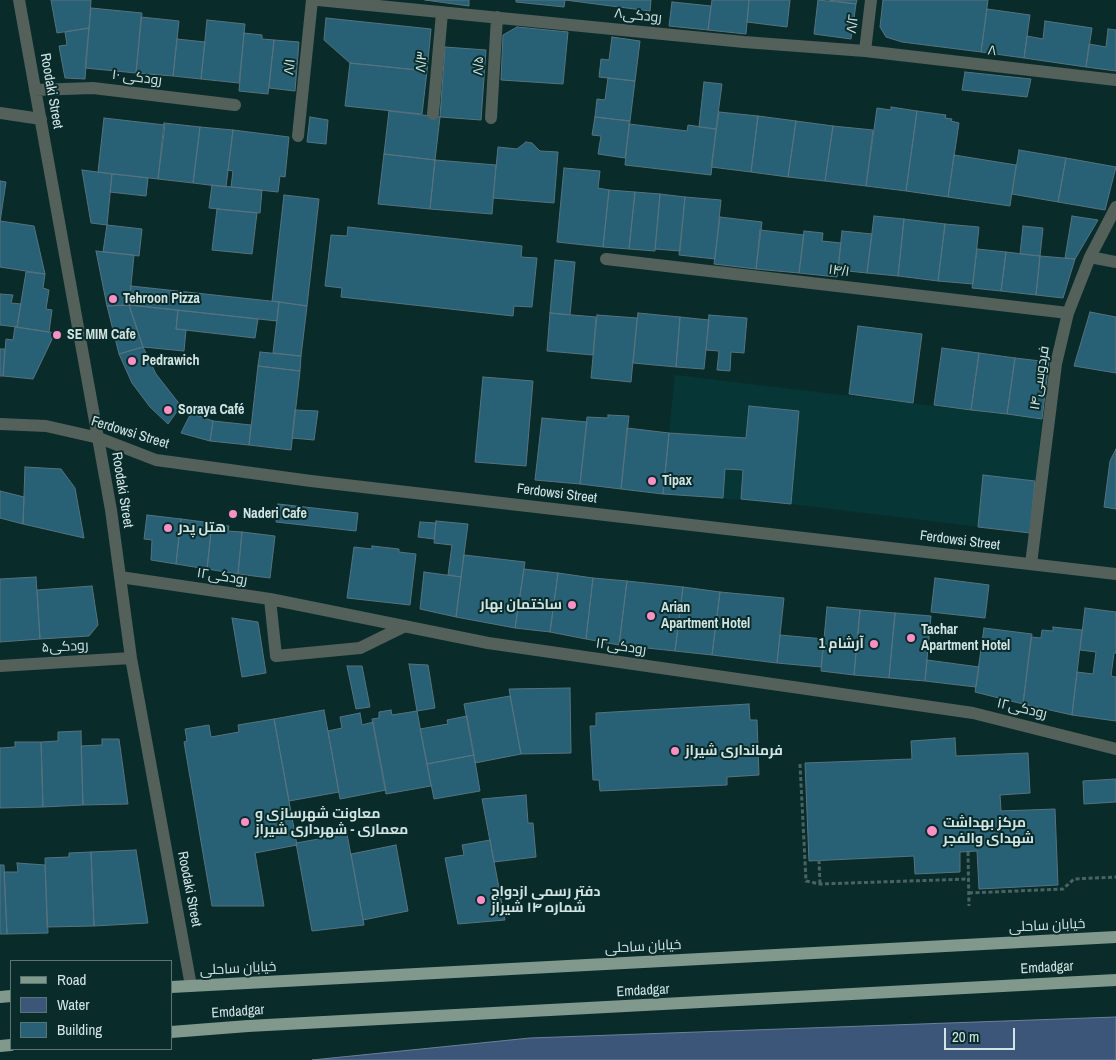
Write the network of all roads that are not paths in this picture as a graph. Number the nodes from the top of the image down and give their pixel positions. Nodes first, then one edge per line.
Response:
1 (19, 0) edge
2 (312, 0) edge
3 (318, 0) edge
4 (871, 0) edge
5 (442, 12) junction
6 (497, 17) junction
7 (865, 51) junction
8 (1116, 80) edge
9 (36, 90) junction
10 (235, 105) dead end
11 (0, 113) edge
12 (433, 114) dead end
13 (491, 118) dead end
14 (41, 119) junction
15 (298, 136) dead end
16 (1116, 207) edge
17 (1090, 257) junction
18 (606, 259) dead end
19 (1116, 262) edge
20 (1068, 313) junction
21 (0, 424) edge
22 (99, 438) junction
23 (1031, 564) junction
24 (1116, 574) edge
25 (120, 577) junction
26 (270, 599) junction
27 (405, 626) junction
28 (131, 658) junction
29 (0, 666) edge
30 (1116, 749) edge
31 (1116, 937) edge
32 (1116, 980) edge
33 (191, 986) junction
34 (172, 987) edge
35 (172, 1032) edge

1 - 9 street, Roodaki Street
2 - 15 street, ۸/۱
3 - 5 street, رودکی۸
4 - 7 street, ۸/۲
5 - 6 street, رودکی۸
5 - 12 street, ۸/۳
6 - 7 street, رودکی۸
6 - 13 street, ۸/۵
7 - 8 street, ۸
9 - 10 street, رودکی ۱۰
9 - 14 street, Roodaki Street
11 - 14 street
14 - 22 street, Roodaki Street
16 - 17 street, فردوسی۱۴
17 - 19 street
17 - 20 street, فردوسی۱۴
18 - 20 street, ۱۴/۱
20 - 23 street, فردوسی۱۴
21 - 22 street, Ferdowsi Street
22 - 23 street, Ferdowsi Street
22 - 25 street, Roodaki Street
23 - 24 street, Ferdowsi Street
25 - 26 street, رودکی۱۲
25 - 28 street, Roodaki Street
26 - 27 street, رودکی۱۲
26 - 27 street
27 - 30 street, رودکی۱۲
28 - 29 street, رودکی۵
28 - 33 street, Roodaki Street
31 - 33 main road, خیابان ساحلی
32 - 35 main road, Emdadgar
33 - 34 main road, خیابان ساحلی

